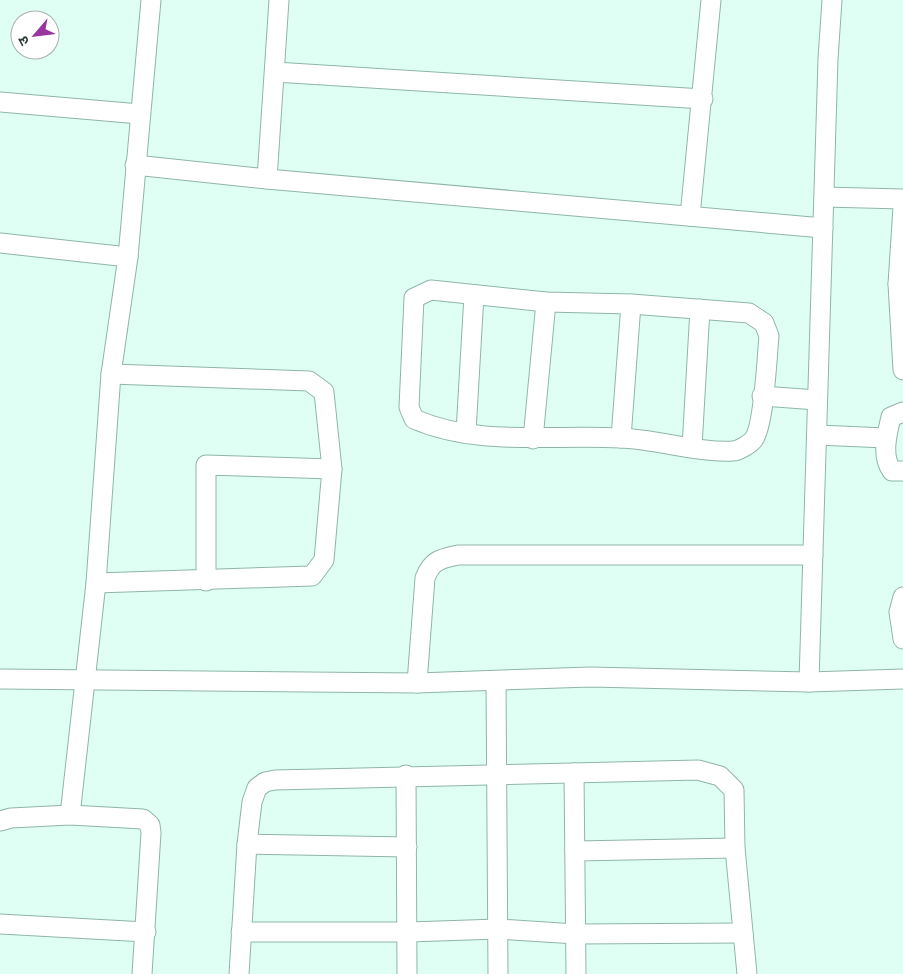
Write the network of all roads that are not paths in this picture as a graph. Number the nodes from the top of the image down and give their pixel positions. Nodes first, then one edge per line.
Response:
1 (151, 0) edge
2 (279, 0) edge
3 (711, 0) edge
4 (832, 0) edge
5 (275, 72) junction
6 (703, 100) junction
7 (0, 102) edge
8 (140, 114) junction
9 (136, 165) junction
10 (267, 179) junction
11 (824, 197) junction
12 (903, 199) edge
13 (903, 207) edge
14 (690, 216) junction
15 (823, 228) junction
16 (0, 243) edge
17 (128, 257) junction
18 (900, 284) edge
19 (474, 295) junction
20 (546, 302) junction
21 (631, 304) junction
22 (700, 308) junction
23 (903, 370) edge
24 (111, 374) junction
25 (762, 396) junction
26 (817, 400) junction
27 (903, 412) edge
28 (466, 432) junction
29 (817, 435) junction
30 (621, 438) junction
31 (886, 438) junction
32 (533, 440) junction
33 (692, 447) junction
34 (332, 468) junction
35 (903, 471) edge
36 (813, 555) junction
37 (206, 581) junction
38 (96, 583) junction
39 (903, 597) edge
40 (903, 639) edge
41 (0, 679) edge
42 (903, 679) edge
43 (84, 681) junction
44 (496, 681) junction
45 (809, 682) junction
46 (417, 683) junction
47 (496, 773) junction
48 (574, 773) junction
49 (406, 776) junction
50 (70, 815) junction
51 (0, 821) edge
52 (247, 844) junction
53 (407, 847) junction
54 (735, 848) junction
55 (575, 851) junction
56 (0, 924) edge
57 (498, 929) junction
58 (146, 932) junction
59 (241, 932) junction
60 (409, 932) junction
61 (742, 932) junction
62 (576, 934) junction
63 (142, 974) edge
64 (239, 974) edge
65 (407, 974) edge
66 (498, 974) edge
67 (576, 974) edge
68 (747, 974) edge

1 - 8 street
2 - 5 street
3 - 6 street
4 - 11 street
5 - 6 street
5 - 10 street
6 - 14 street
7 - 8 street
8 - 9 street
9 - 10 street
9 - 17 street
10 - 14 street
11 - 12 street
11 - 15 street
13 - 18 street
14 - 15 street
15 - 26 street
16 - 17 street
17 - 24 street
18 - 23 street
19 - 20 street
19 - 28 street
19 - 28 street
20 - 21 street
20 - 32 street
21 - 22 street
21 - 30 street
22 - 25 street
22 - 33 street
24 - 34 street
24 - 38 street
25 - 26 street
25 - 33 street
26 - 29 street
27 - 31 street
28 - 32 street
29 - 31 street
29 - 36 street
30 - 32 street
30 - 33 street
31 - 35 street
34 - 37 street
34 - 37 street
36 - 45 street
36 - 46 street
37 - 38 street
38 - 43 street
39 - 40 street
41 - 43 street
42 - 45 street
43 - 46 street
43 - 50 street
44 - 45 street
44 - 46 street
44 - 47 street
47 - 48 street
47 - 49 street
47 - 57 street
48 - 54 street
48 - 55 street
49 - 52 street
49 - 53 street
50 - 51 street
50 - 58 street
52 - 53 street
52 - 59 street
53 - 60 street
54 - 55 street
54 - 61 street
55 - 62 street
56 - 58 street
57 - 60 street
57 - 62 street
57 - 66 street
58 - 63 street
59 - 60 street
59 - 64 street
60 - 65 street
61 - 62 street
61 - 68 street
62 - 67 street

